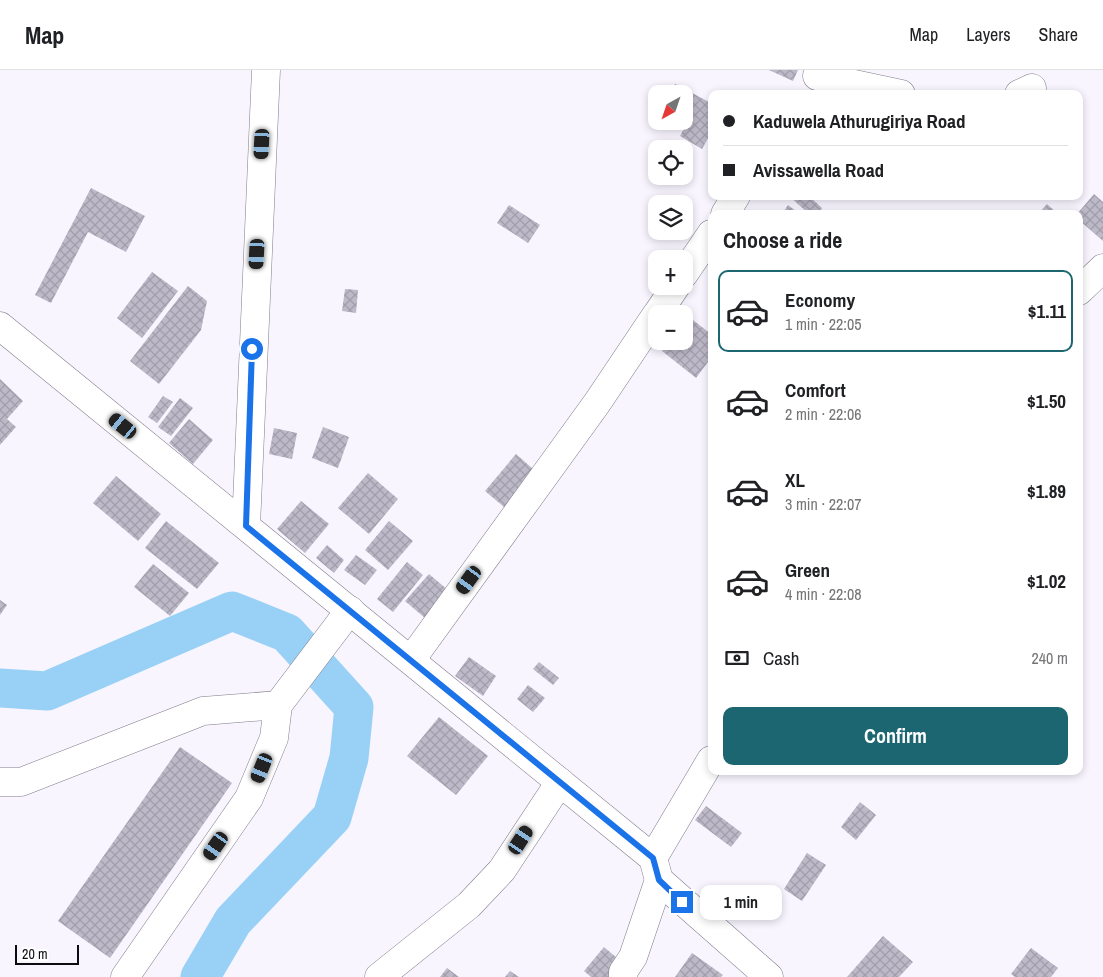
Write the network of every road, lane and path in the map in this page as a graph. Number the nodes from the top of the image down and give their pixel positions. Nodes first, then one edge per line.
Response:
1 (266, 70) edge
2 (814, 80) edge
3 (876, 90) edge
4 (708, 238) edge
5 (693, 261) edge
6 (1103, 268) edge
7 (1083, 287) edge
8 (0, 326) edge
9 (648, 327) edge
10 (246, 526) junction
11 (350, 610) junction
12 (411, 660) junction
13 (283, 699) junction
14 (708, 766) edge
15 (0, 782) edge
16 (560, 782) junction
17 (656, 869) junction
18 (125, 977) edge
19 (379, 977) edge
20 (623, 977) edge
21 (769, 977) edge

1 - 10 street
2 - 3 street
4 - 5 street
6 - 7 street
8 - 10 street
9 - 12 street
10 - 11 street
11 - 12 street
11 - 13 street
12 - 16 street
13 - 15 street
13 - 18 street
14 - 17 street
16 - 17 street
16 - 19 street
17 - 20 street
17 - 21 street

